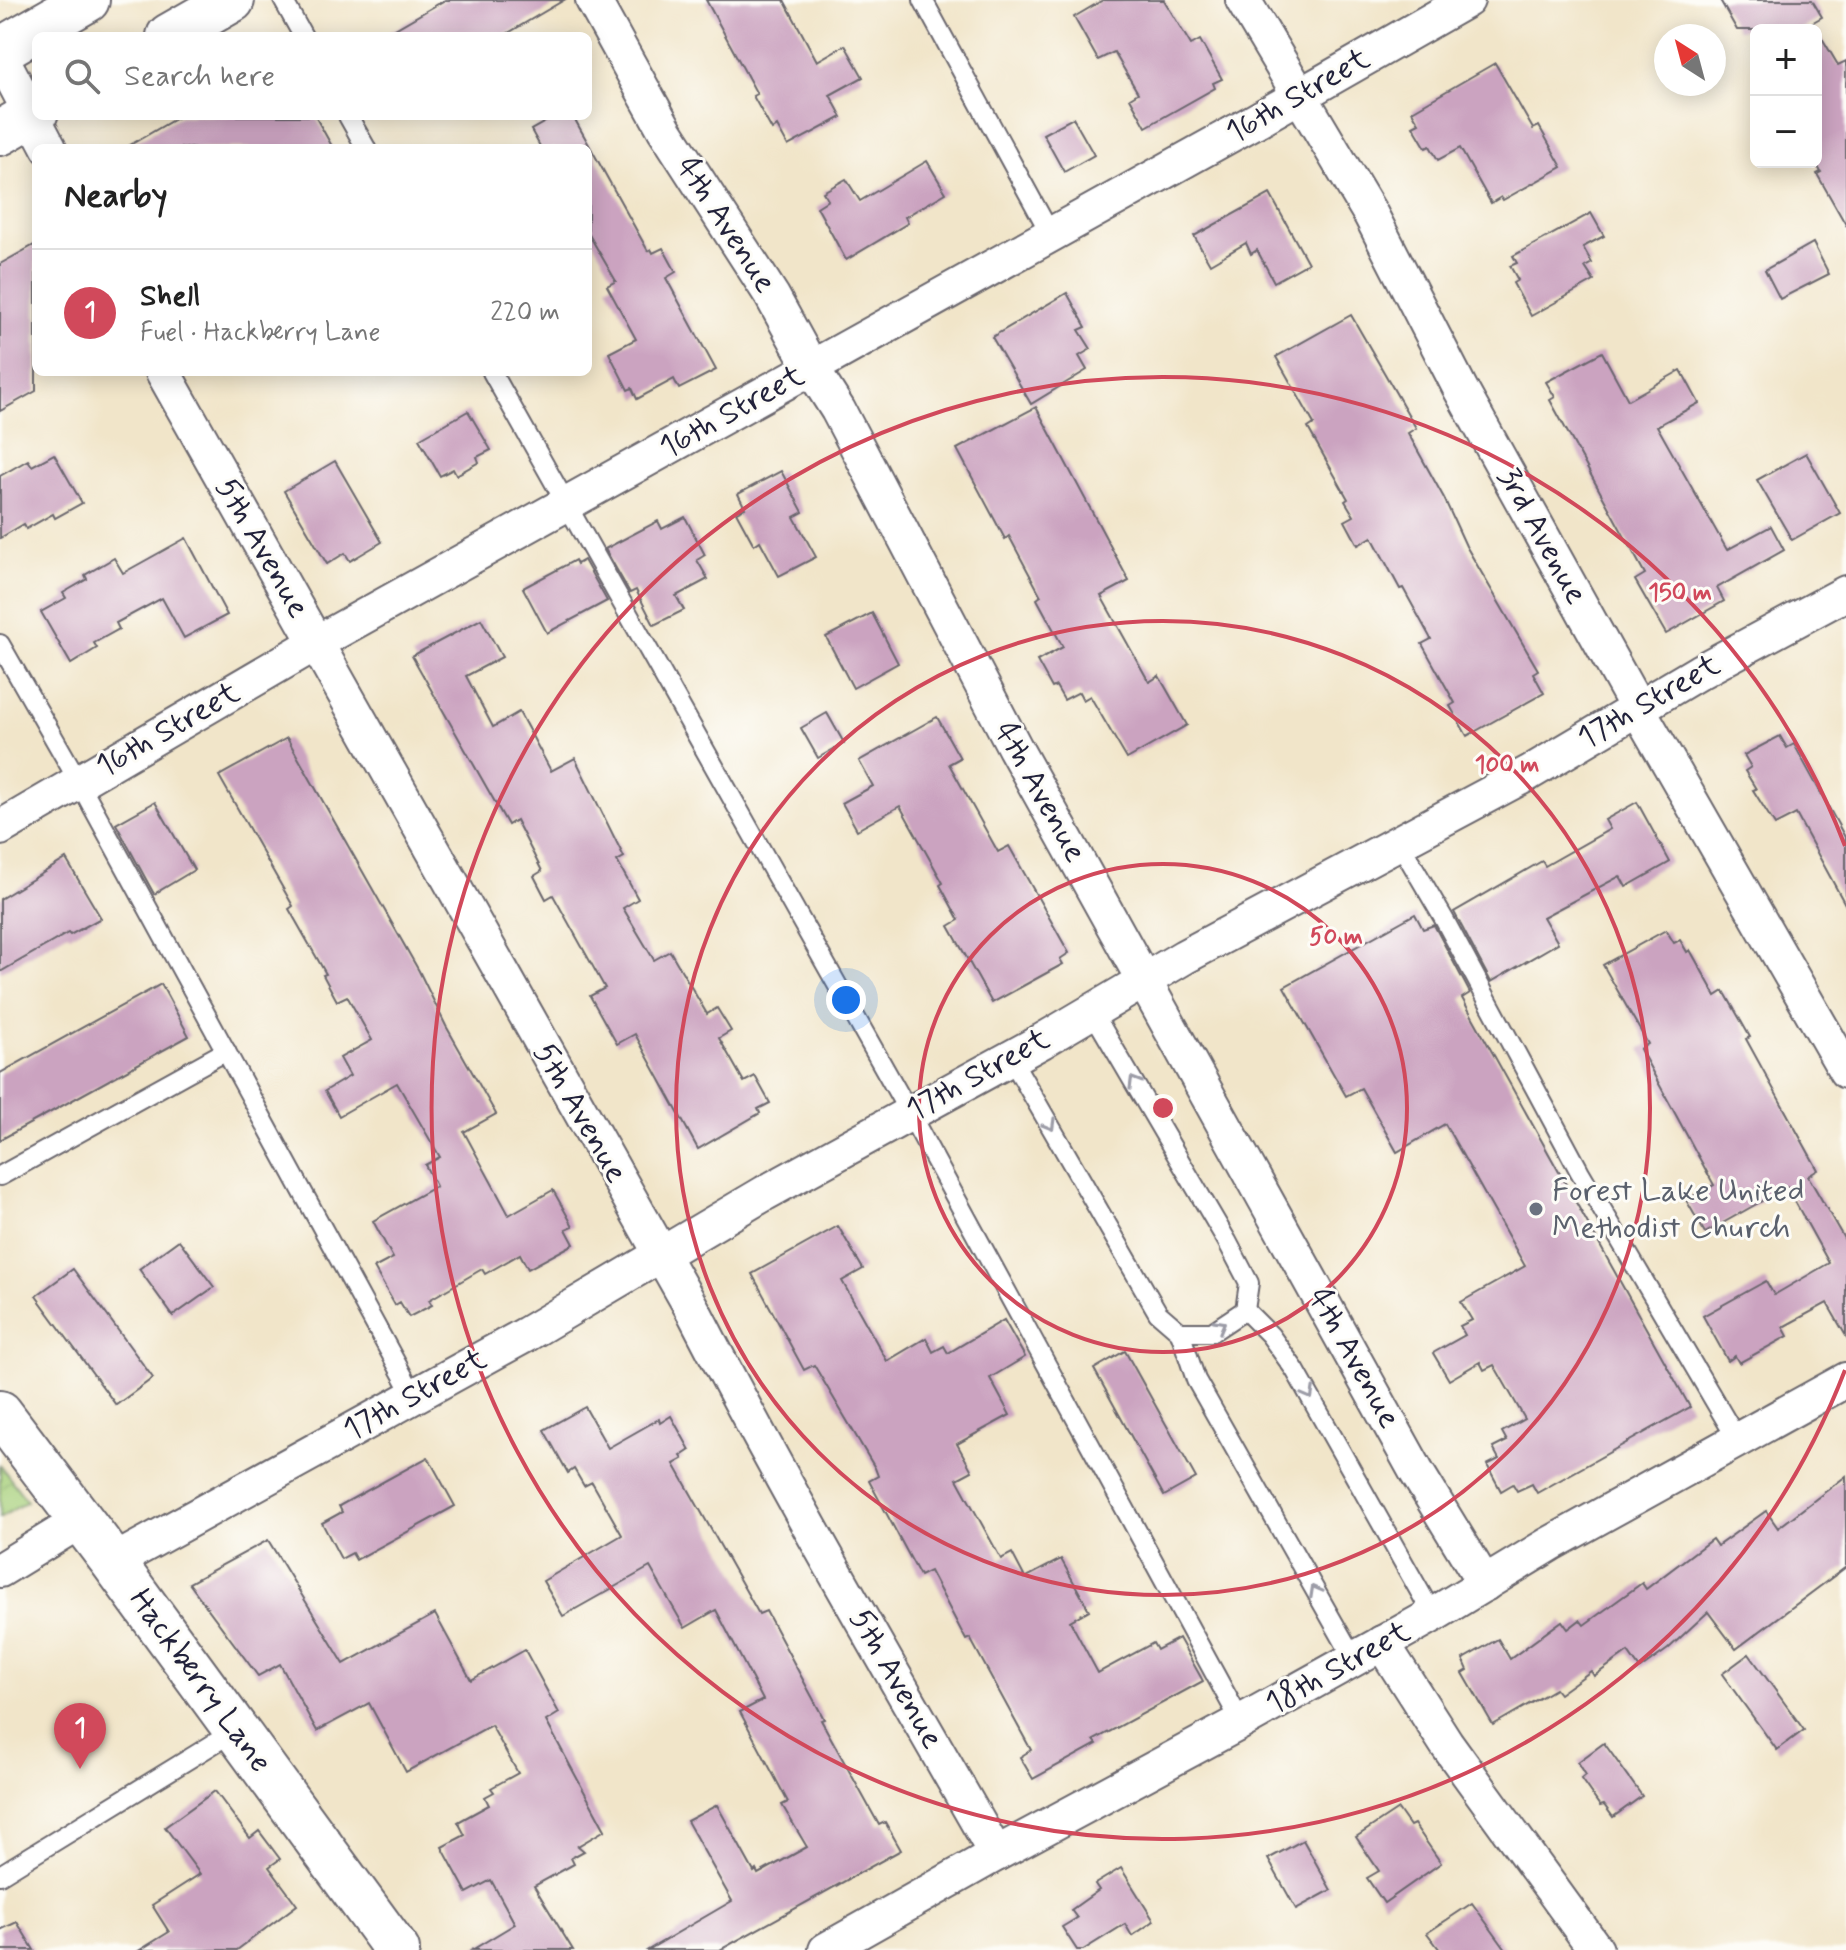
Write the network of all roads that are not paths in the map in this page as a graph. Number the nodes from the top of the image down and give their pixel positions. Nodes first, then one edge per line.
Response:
1 (87, 0) edge
2 (232, 0) edge
3 (283, 0) edge
4 (923, 0) edge
5 (1243, 0) edge
6 (1467, 0) edge
7 (598, 2) edge
8 (33, 32) edge
9 (176, 32) edge
10 (301, 32) edge
11 (32, 33) edge
12 (0, 52) edge
13 (1300, 94) junction
14 (350, 120) edge
15 (29, 127) edge
16 (364, 144) edge
17 (1051, 235) junction
18 (812, 369) junction
19 (165, 376) edge
20 (494, 376) edge
21 (566, 503) junction
22 (1846, 593) edge
23 (316, 643) junction
24 (0, 644) edge
25 (1638, 709) junction
26 (79, 782) junction
27 (0, 828) edge
28 (1399, 842) junction
29 (1144, 981) junction
30 (1092, 1011) junction
31 (226, 1051) junction
32 (1011, 1058) junction
33 (1846, 1071) edge
34 (910, 1114) junction
35 (0, 1176) edge
36 (661, 1253) junction
37 (1245, 1310) junction
38 (1180, 1332) junction
39 (1846, 1380) edge
40 (414, 1396) junction
41 (0, 1413) edge
42 (1738, 1441) junction
43 (80, 1521) junction
44 (113, 1562) junction
45 (0, 1570) edge
46 (1485, 1584) junction
47 (1433, 1615) junction
48 (1368, 1651) junction
49 (1241, 1722) junction
50 (236, 1730) junction
51 (996, 1854) junction
52 (0, 1875) edge
53 (382, 1945) edge
54 (826, 1950) edge
55 (1596, 1950) edge

1 - 8 main road
2 - 9 main road
3 - 10 lane
4 - 17 lane
5 - 13 street, 3rd Avenue
6 - 13 street, 16th Street
7 - 18 street, 4th Avenue
11 - 12 main road
12 - 15 street
13 - 17 street, 16th Street
13 - 25 street, 3rd Avenue
14 - 16 lane
17 - 18 street, 16th Street
18 - 21 street, 16th Street
18 - 29 street, 4th Avenue
19 - 23 street, 5th Avenue
20 - 21 lane
21 - 23 street, 16th Street
21 - 34 lane
22 - 25 street, 17th Street
23 - 26 street, 16th Street
23 - 36 street, 5th Avenue
24 - 26 lane
25 - 28 street, 17th Street
25 - 33 street, 3rd Avenue
26 - 27 street, 16th Street
26 - 31 lane
28 - 29 street, 17th Street
28 - 42 lane
29 - 30 street, 17th Street
29 - 46 street, 4th Avenue
30 - 32 street, 17th Street
37 -> 30 lane
31 - 35 lane
31 - 40 lane
32 - 34 street, 17th Street
32 -> 38 lane
34 - 36 street, 17th Street
34 - 49 lane
36 - 40 street, 17th Street
36 - 51 street, 5th Avenue
38 -> 37 lane
37 -> 47 lane
48 -> 38 lane
39 - 42 street, 18th Street
40 - 44 street, 17th Street
41 - 43 main road, Hackberry Lane
42 - 46 street, 18th Street
43 - 44 main road, Hackberry Lane
43 - 45 street
44 - 50 main road, Hackberry Lane
46 - 47 street, 18th Street
47 - 48 street, 18th Street
48 - 49 street, 18th Street
48 - 55 street
49 - 51 street, 18th Street
50 - 52 lane
50 - 53 main road, Hackberry Lane
51 - 54 street, 18th Street

